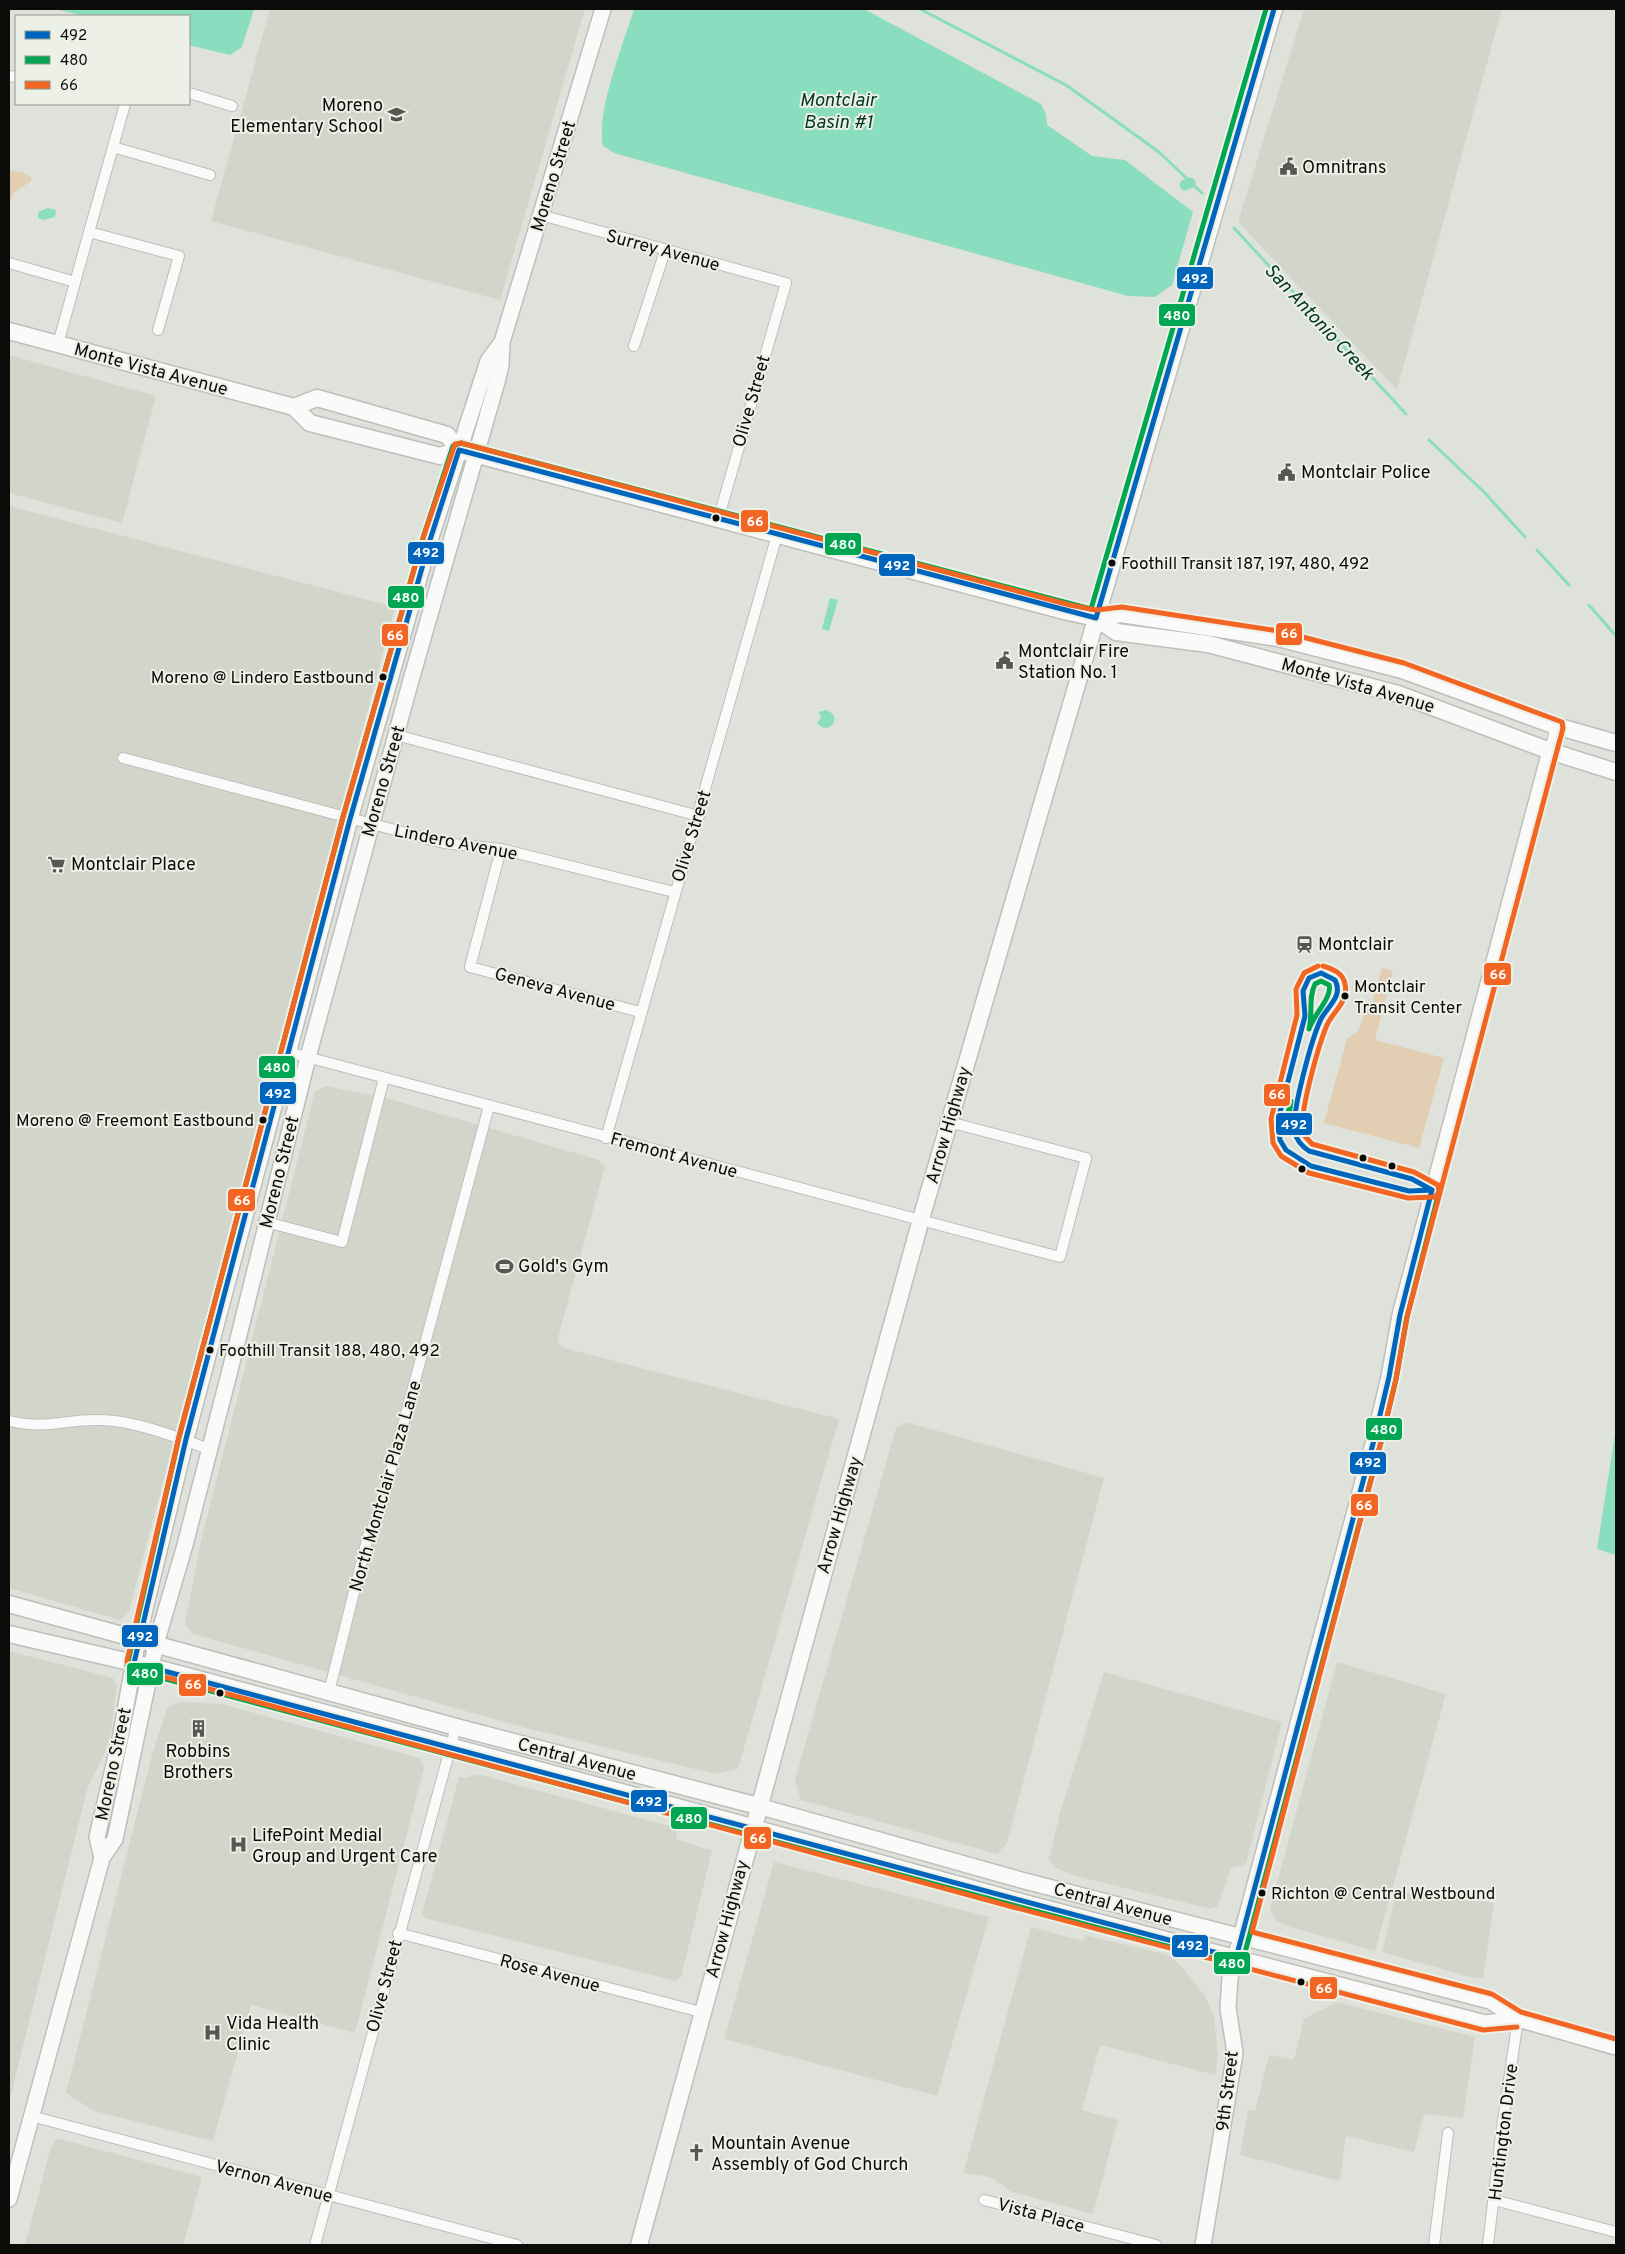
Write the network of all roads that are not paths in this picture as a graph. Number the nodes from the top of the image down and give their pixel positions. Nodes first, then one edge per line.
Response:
1 (603, 9) edge
2 (1274, 9) edge
3 (190, 93) edge
4 (125, 105) edge
5 (232, 106) dead end
6 (113, 147) junction
7 (210, 175) dead end
8 (541, 215) junction
9 (89, 232) junction
10 (665, 251) junction
11 (9, 262) edge
12 (75, 282) junction
13 (786, 283) joint
14 (158, 330) dead end
15 (9, 331) edge
16 (502, 342) junction
17 (58, 344) junction
18 (634, 346) dead end
19 (294, 407) junction
20 (459, 450) junction
21 (476, 455) junction
22 (718, 520) junction
23 (777, 535) junction
24 (1096, 618) junction
25 (1556, 726) junction
26 (396, 736) junction
27 (1616, 743) edge
28 (1550, 751) junction
29 (123, 758) dead end
30 (1616, 772) edge
31 (699, 816) junction
32 (350, 819) junction
33 (370, 824) junction
34 (501, 849) junction
35 (674, 892) junction
36 (640, 1012) junction
37 (288, 1052) junction
38 (308, 1057) junction
39 (384, 1078) junction
40 (489, 1106) junction
41 (949, 1122) junction
42 (606, 1138) junction
43 (921, 1219) junction
44 (266, 1222) junction
45 (9, 1421) edge
46 (186, 1440) junction
47 (208, 1448) junction
48 (9, 1604) edge
49 (9, 1634) edge
50 (138, 1638) junction
51 (156, 1644) junction
52 (134, 1663) junction
53 (152, 1667) junction
54 (329, 1692) junction
55 (456, 1727) junction
56 (450, 1748) junction
57 (758, 1806) junction
58 (752, 1827) junction
59 (102, 1858) junction
60 (398, 1933) junction
61 (1243, 1937) junction
62 (1236, 1958) junction
63 (701, 2012) junction
64 (1518, 2019) junction
65 (1616, 2046) edge
66 (31, 2116) junction
67 (1448, 2133) dead end
68 (327, 2195) junction
69 (9, 2199) edge
70 (984, 2200) dead end
71 (1494, 2200) junction
72 (1616, 2232) edge
73 (314, 2245) edge
74 (517, 2245) edge
75 (639, 2245) edge
76 (1156, 2245) edge
77 (1203, 2245) edge
78 (1434, 2245) edge
79 (1488, 2245) edge

1 - 8 street, Moreno Street
2 - 24 main road, Arrow Highway
3 - 5 street
4 - 6 street
6 - 7 street
6 - 9 street
8 - 10 street, Surrey Avenue
8 - 16 street, Moreno Street
9 - 12 street
9 - 14 street
10 - 13 street, Surrey Avenue
10 - 18 street
11 - 12 street
12 - 17 street
13 - 22 street, Olive Street
15 - 17 main road, Monte Vista Avenue
16 - 20 street, Moreno Street
16 - 21 street, Moreno Street
17 - 19 main road, Monte Vista Avenue
19 - 20 main road, Monte Vista Avenue
19 - 20 main road, Monte Vista Avenue
20 - 21 main road, Monte Vista Avenue
20 - 32 street, Moreno Street
21 - 22 main road, Monte Vista Avenue
21 - 26 street, Moreno Street
22 - 23 main road, Monte Vista Avenue
23 - 24 main road, Monte Vista Avenue
23 - 31 street, Olive Street
24 - 25 main road, Monte Vista Avenue
24 - 28 main road, Monte Vista Avenue
24 - 41 main road, Arrow Highway
25 - 27 main road, Monte Vista Avenue
25 - 28 street
26 - 31 street
26 - 33 street, Moreno Street
28 - 30 main road, Monte Vista Avenue
28 - 61 street, 9th Street
29 - 32 street, Lindero Avenue
31 - 35 street, Olive Street
32 - 33 street, Lindero Avenue
32 - 37 street, Moreno Street
33 - 34 street, Lindero Avenue
33 - 38 street, Moreno Street
34 - 35 street, Lindero Avenue
34 - 36 street, Geneva Avenue
35 - 36 street, Olive Street
36 - 42 street, Olive Street
37 - 38 street, Fremont Avenue
37 - 46 street, Moreno Street
38 - 39 street, Fremont Avenue
38 - 44 street, Moreno Street
39 - 40 street, Fremont Avenue
39 - 44 street
40 - 42 street, Fremont Avenue
40 - 54 street, North Montclair Plaza Lane
41 - 43 main road, Arrow Highway
41 - 43 street, Fremont Avenue
42 - 43 street, Fremont Avenue
43 - 57 main road, Arrow Highway
44 - 47 street, Moreno Street
45 - 46 street
46 - 47 street
46 - 50 street, Moreno Street
47 - 51 street, Moreno Street
48 - 50 main road, Central Avenue
49 - 52 main road, Central Avenue
50 - 51 main road, Central Avenue
50 - 52 street, Moreno Street
51 - 53 street, Moreno Street
51 - 54 main road, Central Avenue
52 - 53 main road, Central Avenue
52 - 59 street, Moreno Street
53 - 56 main road, Central Avenue
53 - 59 street, Moreno Street
54 - 55 main road, Central Avenue
55 - 56 street, Olive Street
55 - 57 main road, Central Avenue
56 - 58 main road, Central Avenue
56 - 60 street, Olive Street
57 - 58 main road, Arrow Highway
57 - 61 street, Central Avenue
58 - 62 street, Central Avenue
58 - 63 main road, Arrow Highway
59 - 66 street, Moreno Street
60 - 63 street, Rose Avenue
60 - 68 street, Olive Street
61 - 62 street, 9th Street
61 - 64 street, Central Avenue
62 - 64 street, Central Avenue
62 - 77 street, 9th Street
63 - 75 main road, Arrow Highway
64 - 65 street
64 - 71 street, Huntington Drive
66 - 68 street, Vernon Avenue
66 - 69 street, Moreno Street
67 - 78 street
68 - 73 street, Olive Street
68 - 74 street, Vernon Avenue
70 - 76 street, Vista Place
71 - 72 street
71 - 79 street, Huntington Drive

